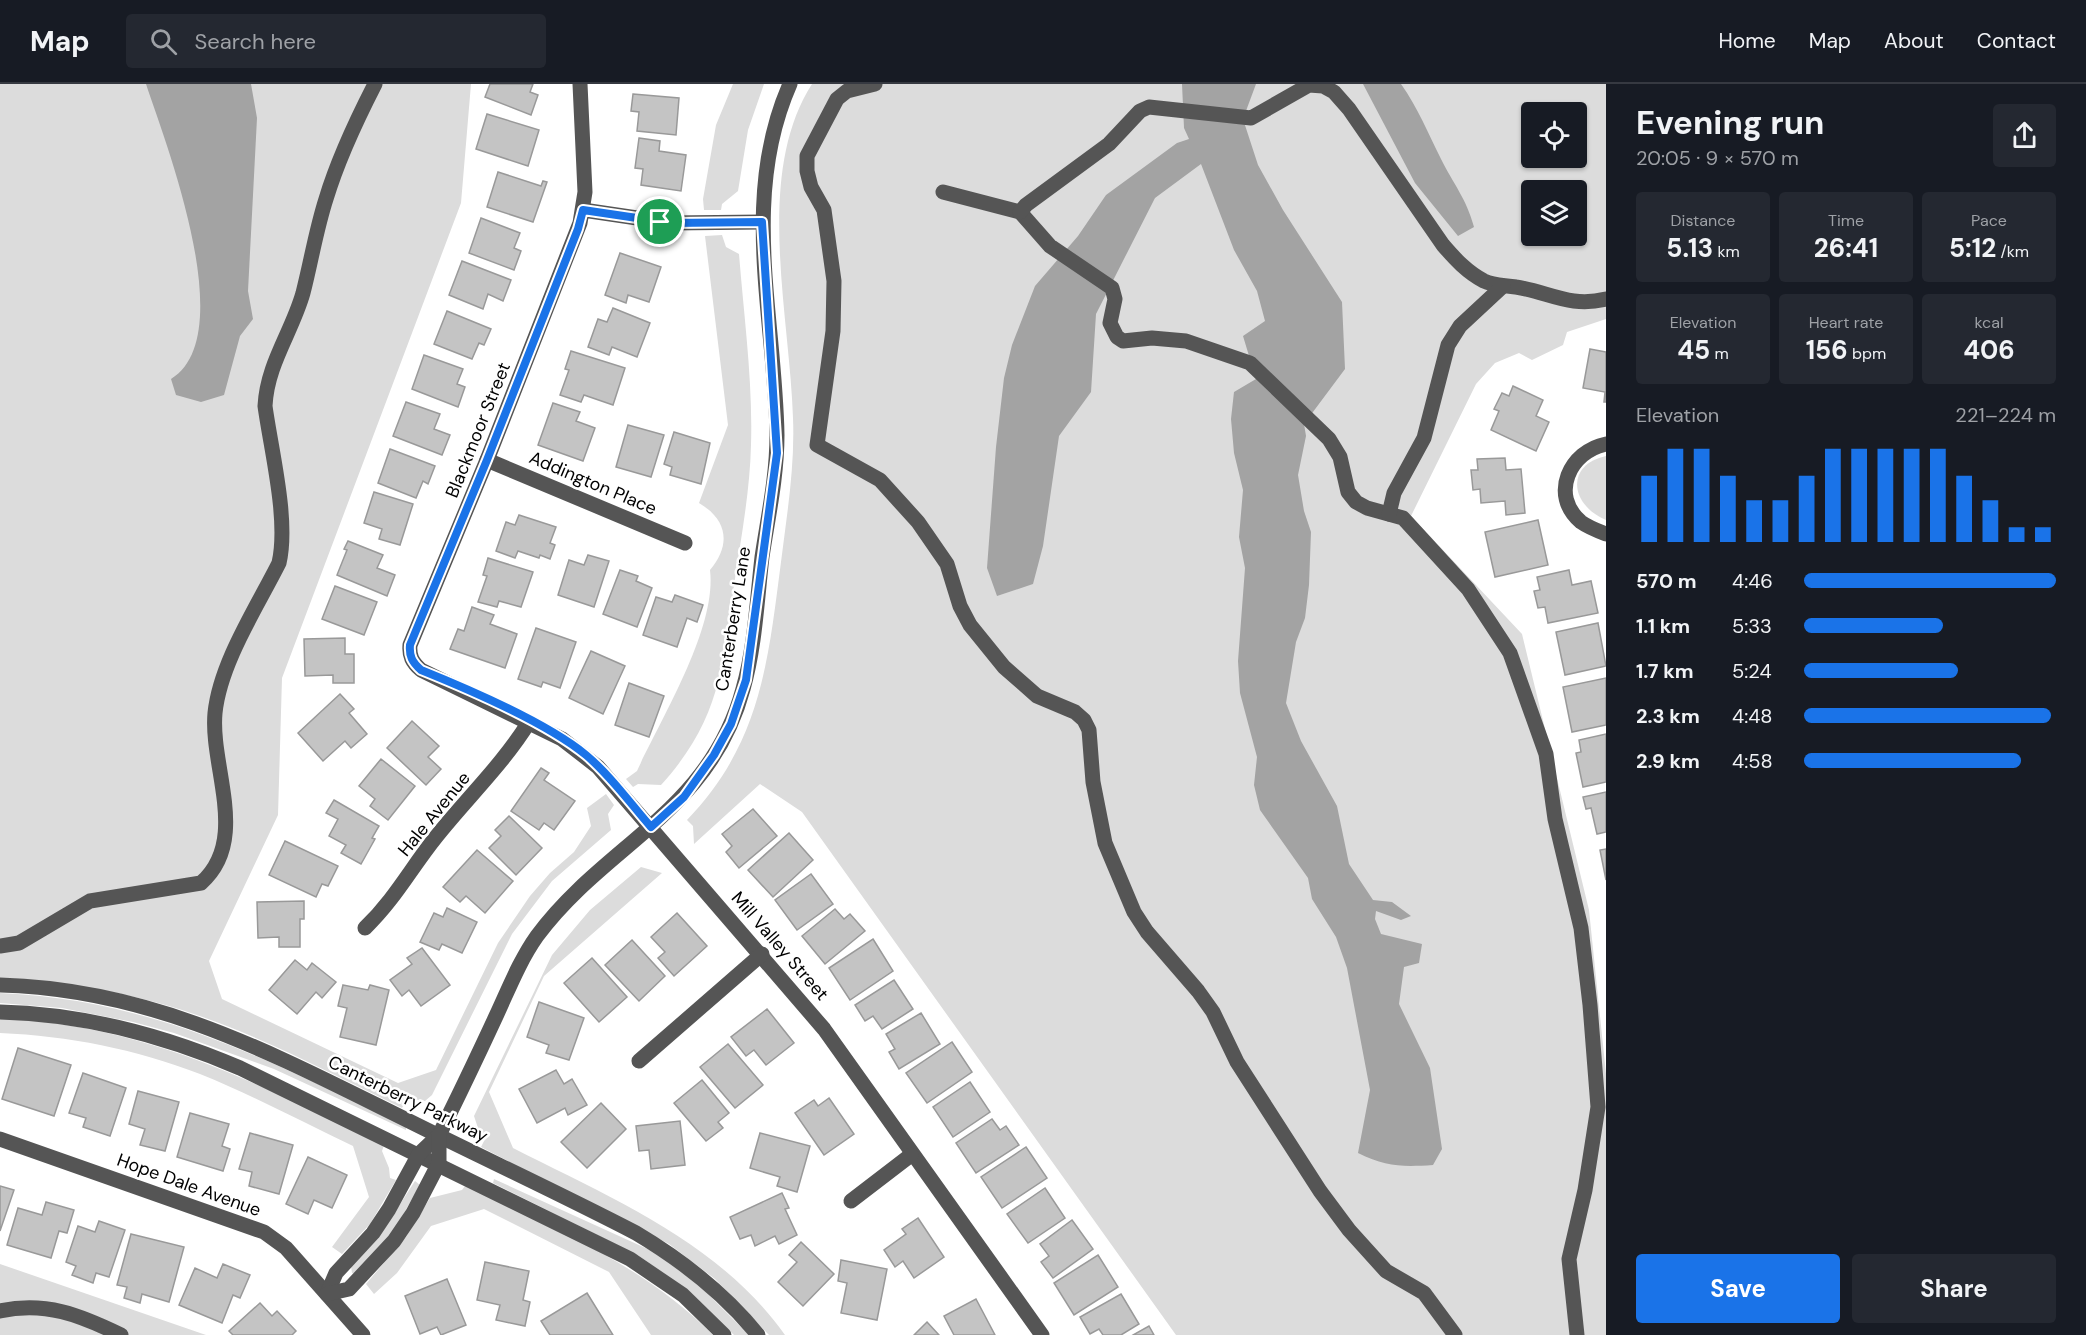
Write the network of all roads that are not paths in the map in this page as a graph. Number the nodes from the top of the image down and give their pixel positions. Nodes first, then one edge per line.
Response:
1 (375, 84) edge
2 (580, 84) edge
3 (790, 84) edge
4 (875, 84) edge
5 (943, 192) dead end
6 (583, 210) junction
7 (1020, 212) junction
8 (762, 222) junction
9 (1503, 286) junction
10 (1606, 299) edge
11 (1606, 444) edge
12 (487, 460) junction
13 (1389, 514) junction
14 (1606, 534) edge
15 (685, 543) dead end
16 (413, 663) joint
17 (530, 722) junction
18 (651, 827) junction
19 (365, 928) dead end
20 (0, 946) edge
21 (762, 954) junction
22 (0, 986) edge
23 (0, 1012) edge
24 (639, 1061) dead end
25 (439, 1135) junction
26 (0, 1139) edge
27 (419, 1154) junction
28 (912, 1155) junction
29 (439, 1163) junction
30 (851, 1201) dead end
31 (327, 1293) junction
32 (0, 1311) edge
33 (121, 1335) edge
34 (363, 1335) edge
35 (724, 1335) edge
36 (758, 1335) edge
37 (1042, 1335) edge
38 (1455, 1335) edge
39 (1577, 1335) edge

1 - 20 street
2 - 6 street, Blackmoor Street
3 - 8 street, Canterberry Lane
4 - 38 street
5 - 7 street
6 - 8 street
6 - 12 street, Blackmoor Street
7 - 9 street
7 - 13 street
8 - 18 street, Canterberry Lane
9 - 10 street
9 - 13 street
11 - 14 street
12 - 15 street, Addington Place
12 - 16 street, Blackmoor Street
13 - 39 street
16 - 17 street, Mill Valley Street
17 - 18 street, Mill Valley Street
17 - 19 street, Hale Avenue
18 - 21 street, Mill Valley Street
18 - 25 street, Canterberry Lane
21 - 24 street
21 - 28 street, Mill Valley Street
22 - 25 street, Canterberry Parkway
23 - 27 street
25 - 27 street, Canterberry Lane
25 - 29 street, Canterberry Lane
25 - 36 street, Canterberry Parkway
26 - 31 street, Hope Dale Avenue
27 - 29 street
27 - 31 street, Canterberry Lane
28 - 30 street
28 - 37 street, Mill Valley Street
29 - 31 street, Canterberry Lane
29 - 35 street
31 - 34 street, Hope Dale Avenue
32 - 33 street

